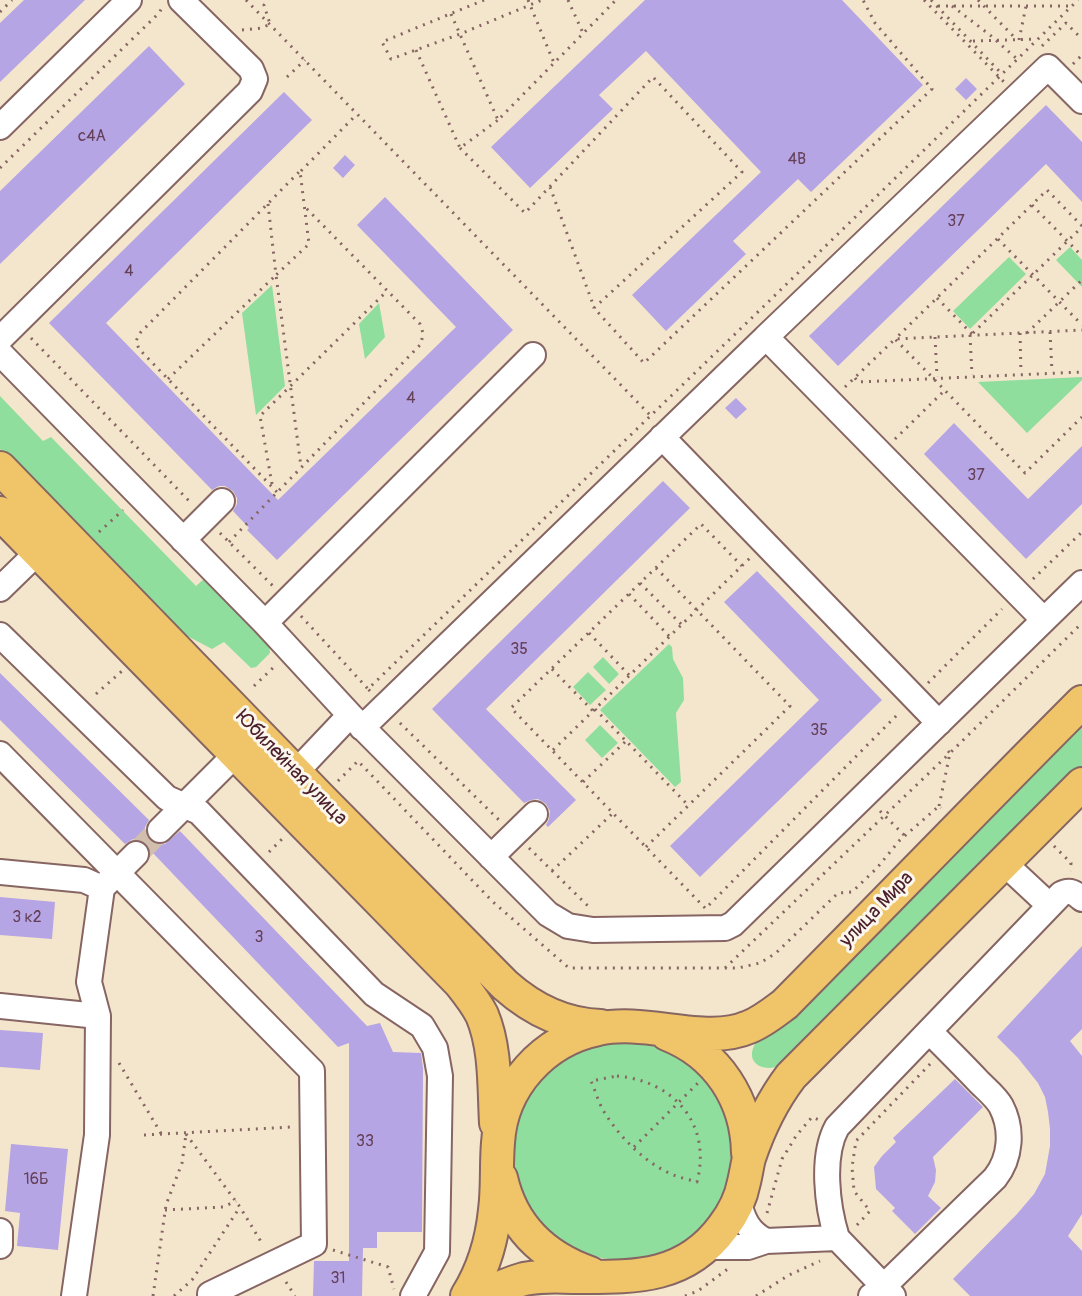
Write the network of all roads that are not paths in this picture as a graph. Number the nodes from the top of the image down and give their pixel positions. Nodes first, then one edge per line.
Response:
1 (129, 0) edge
2 (181, 0) edge
3 (1082, 101) edge
4 (0, 127) edge
5 (766, 337) junction
6 (0, 339) edge
7 (0, 353) edge
8 (533, 355) dead end
9 (657, 426) junction
10 (0, 468) edge
11 (222, 501) dead end
12 (0, 513) edge
13 (183, 540) junction
14 (38, 552) junction
15 (1082, 583) edge
16 (0, 589) edge
17 (1044, 620) junction
18 (265, 623) junction
19 (0, 635) edge
20 (1082, 702) edge
21 (356, 722) junction
22 (939, 723) junction
23 (0, 754) edge
24 (235, 755) junction
25 (296, 772) junction
26 (1082, 784) edge
27 (184, 806) junction
28 (310, 810) junction
29 (539, 818) dead end
30 (160, 830) tunnel mouth
31 (136, 854) tunnel mouth
32 (496, 861) junction
33 (1004, 863) junction
34 (0, 872) edge
35 (110, 881) junction
36 (1067, 898) edge
37 (0, 1006) edge
38 (98, 1022) junction
39 (621, 1026) junction
40 (938, 1040) junction
41 (498, 1155) junction
42 (748, 1160) junction
43 (738, 1200) junction
44 (0, 1231) edge
45 (839, 1240) junction
46 (766, 1241) junction
47 (0, 1246) edge
48 (705, 1247) junction
49 (614, 1277) junction
50 (882, 1293) edge
51 (74, 1296) edge
52 (210, 1296) edge
53 (413, 1296) edge
54 (467, 1296) edge
55 (484, 1296) edge

1 - 4 street
2 - 6 street
3 - 5 street
5 - 9 street
5 - 17 street
7 - 13 street
8 - 18 street
9 - 21 street
9 - 22 street
10 - 25 main road, Юбилейная улица
11 - 13 street
12 - 14 main road, Юбилейная улица
13 - 18 street
14 - 16 street
14 - 24 main road, Юбилейная улица
15 - 17 street
17 - 22 street
18 - 21 street
19 - 27 street
20 - 39 main road, улица Мира
21 - 25 street
21 - 32 street
22 - 32 street
23 - 35 street
24 - 27 street
24 - 28 main road, Юбилейная улица
25 - 28 main road, Юбилейная улица
26 - 33 main road
27 - 30 street
27 - 53 street
28 - 39 main road, Юбилейная улица
28 - 41 main road, Юбилейная улица
29 - 32 street
31 - 35 street
33 - 36 street
33 - 42 main road
34 - 35 street
35 - 38 street
35 - 52 street
36 - 40 street
37 - 38 street
38 - 51 street
39 - 41 main road, улица Мира
39 - 42 main road
40 - 45 street
40 - 50 street
41 - 49 main road
41 - 54 main road, улица Мира
42 - 43 main road
43 - 46 street
43 - 48 main road
44 - 47 street
45 - 46 street
45 - 50 street
46 - 48 street
48 - 49 main road
49 - 55 main road

